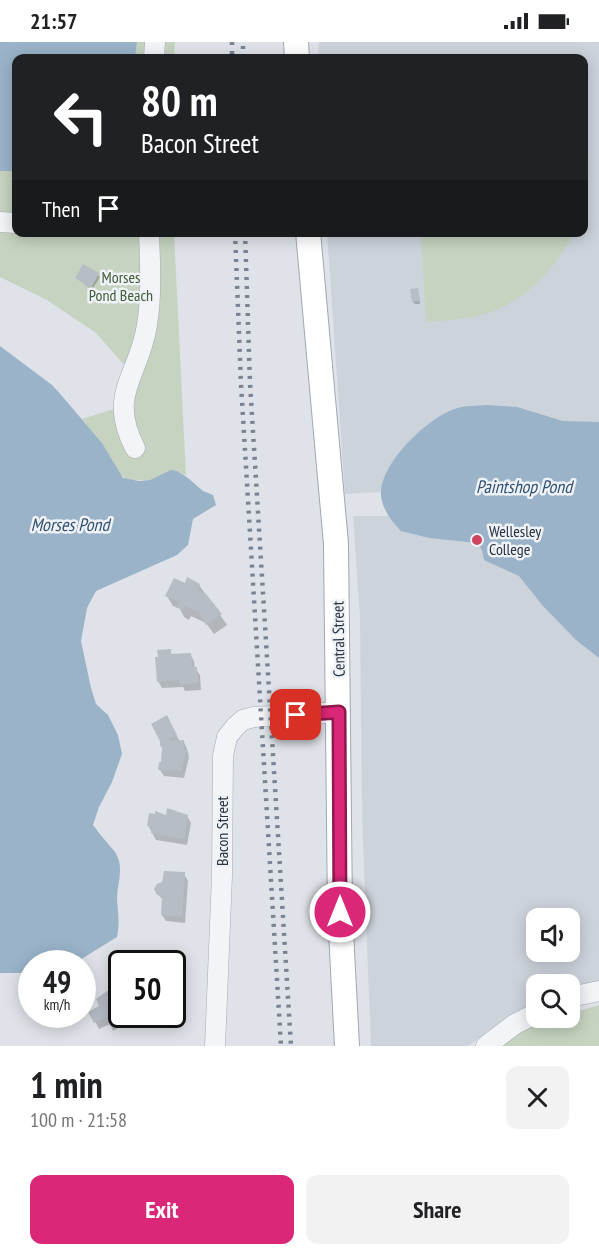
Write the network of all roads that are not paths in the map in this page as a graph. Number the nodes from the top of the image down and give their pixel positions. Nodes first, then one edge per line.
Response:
1 (149, 237) edge
2 (308, 237) edge
3 (135, 448) dead end
4 (339, 712) junction
5 (599, 991) edge
6 (580, 995) edge
7 (526, 1018) edge
8 (215, 1046) edge
9 (347, 1046) edge
10 (486, 1046) edge

1 - 3 street
2 - 4 main road, Central Street
4 - 8 street, Bacon Street
4 - 9 main road, Central Street
5 - 6 street
7 - 10 street

